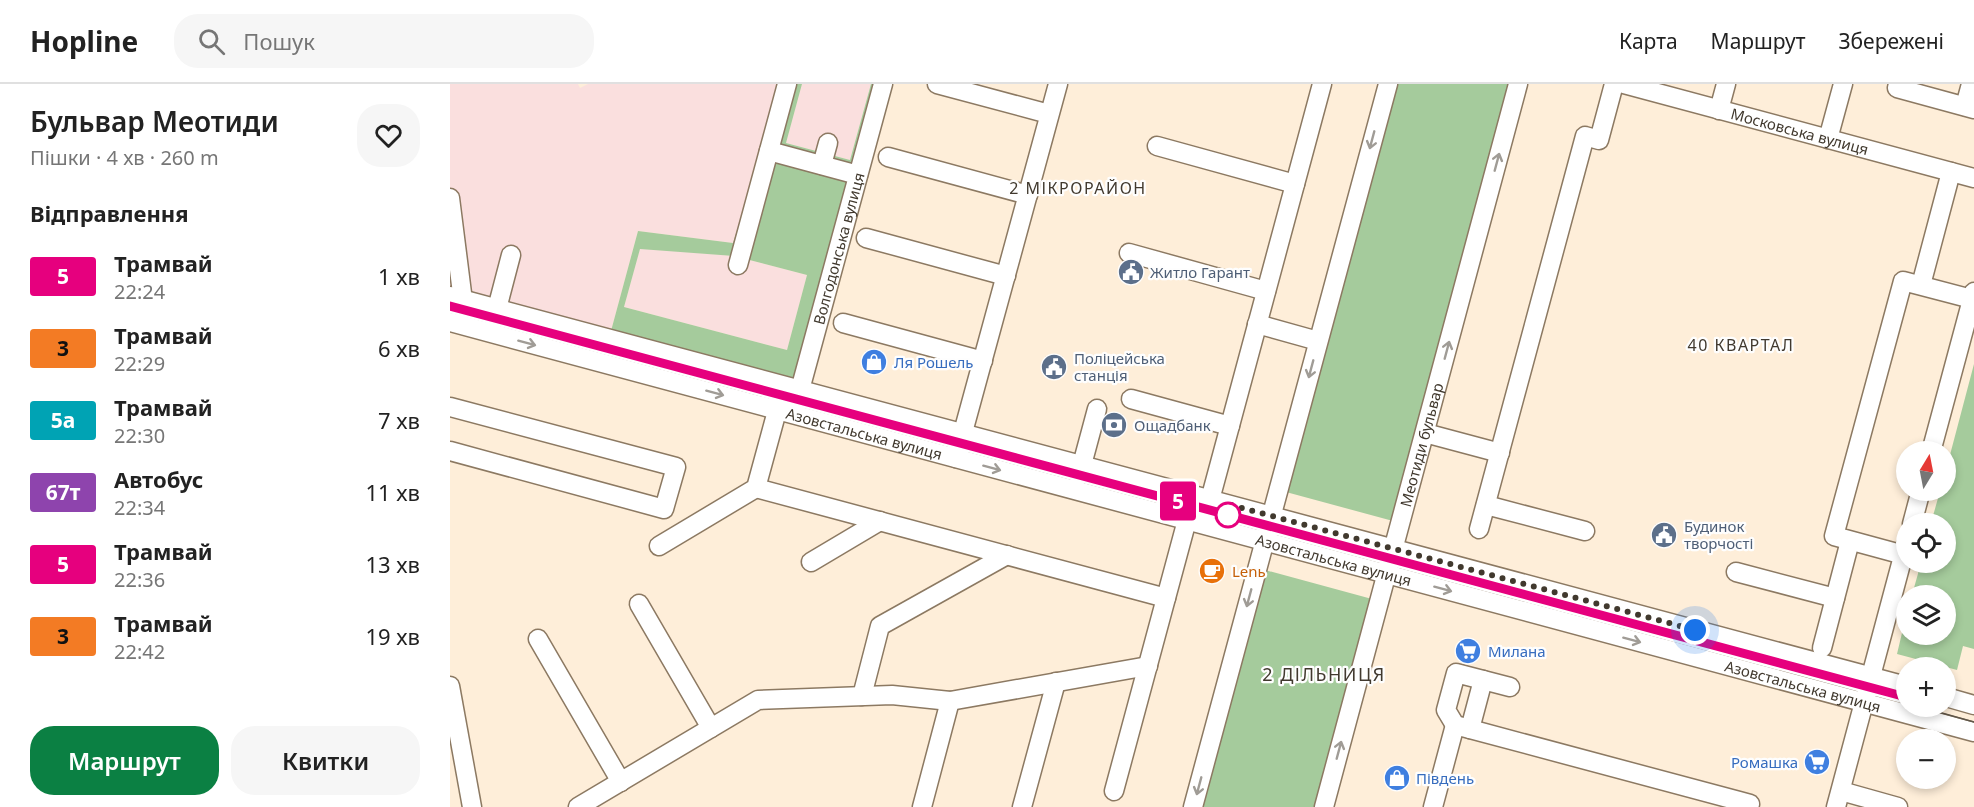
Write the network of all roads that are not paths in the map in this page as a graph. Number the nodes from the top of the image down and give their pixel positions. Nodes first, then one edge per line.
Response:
1 (787, 84) edge
2 (883, 84) edge
3 (937, 84) edge
4 (1058, 84) edge
5 (1322, 84) edge
6 (1388, 84) edge
7 (1518, 84) edge
8 (1614, 84) edge
9 (1624, 84) edge
10 (1726, 84) edge
11 (1843, 84) edge
12 (1898, 84) edge
13 (1971, 84) edge
14 (1662, 89) edge
15 (1969, 107) edge
16 (1719, 110) junction
17 (1049, 114) junction
18 (1828, 139) junction
19 (828, 143) dead end
20 (1157, 146) dead end
21 (769, 151) junction
22 (888, 157) dead end
23 (822, 165) junction
24 (1951, 172) junction
25 (858, 175) junction
26 (1974, 178) edge
27 (1295, 184) junction
28 (1028, 195) junction
29 (450, 198) edge
30 (866, 238) dead end
31 (1129, 253) dead end
32 (511, 255) dead end
33 (738, 265) dead end
34 (1006, 276) junction
35 (1920, 285) junction
36 (1266, 291) junction
37 (1973, 295) edge
38 (456, 298) edge
39 (496, 309) junction
40 (843, 323) dead end
41 (458, 324) edge
42 (1257, 324) junction
43 (490, 333) junction
44 (1318, 341) junction
45 (983, 361) junction
46 (792, 388) junction
47 (1131, 399) dead end
48 (450, 406) edge
49 (1097, 409) dead end
50 (785, 412) junction
51 (1230, 426) junction
52 (1425, 433) junction
53 (963, 434) junction
54 (1934, 441) edge
55 (450, 451) edge
56 (1500, 453) junction
57 (956, 458) junction
58 (1082, 465) junction
59 (756, 488) junction
60 (1076, 490) junction
61 (1202, 497) junction
62 (1486, 505) junction
63 (1271, 516) junction
64 (880, 521) junction
65 (1195, 522) junction
66 (1479, 529) dead end
67 (1584, 531) dead end
68 (1265, 541) junction
69 (1850, 541) junction
70 (658, 546) dead end
71 (1394, 549) junction
72 (1896, 549) edge
73 (1007, 555) junction
74 (811, 562) dead end
75 (1736, 572) dead end
76 (1899, 573) edge
77 (1387, 574) junction
78 (1166, 598) junction
79 (1835, 598) junction
80 (639, 604) dead end
81 (538, 639) dead end
82 (1822, 648) dead end
83 (1148, 666) junction
84 (1871, 677) junction
85 (1484, 680) junction
86 (1056, 682) junction
87 (1896, 683) edge
88 (450, 687) edge
89 (1510, 687) dead end
90 (862, 696) junction
91 (1956, 700) edge
92 (951, 701) junction
93 (1864, 702) junction
94 (1974, 705) edge
95 (1463, 727) junction
96 (711, 728) junction
97 (1974, 732) edge
98 (621, 782) junction
99 (1114, 791) dead end
100 (1838, 799) edge
101 (472, 807) edge
102 (578, 807) edge
103 (922, 807) edge
104 (1022, 807) edge
105 (1193, 807) edge
106 (1324, 807) edge
107 (1433, 807) edge
108 (1749, 807) edge
109 (1898, 807) edge

1 - 21 street
2 - 25 street, Волгодонська вулиця
3 - 17 street
4 - 17 street
5 - 27 street
6 -> 44 street
52 -> 7 street, Меотиди бульвар
8 - 56 street
9 - 14 street, Московська вулиця
10 - 16 street
11 - 18 street
12 - 15 street
13 - 15 street
14 - 16 street, Московська вулиця
16 - 18 street, Московська вулиця
17 - 28 street
18 - 24 street, Московська вулиця
19 - 23 street
20 - 27 street
21 - 23 street
21 - 33 street
22 - 28 street
23 - 25 street
24 - 26 street, Московська вулиця
24 - 35 street
25 - 46 street, Волгодонська вулиця
27 - 36 street
28 - 34 street
29 - 38 street
30 - 34 street
31 - 36 street
32 - 39 street
34 - 45 street
35 - 37 street
35 - 69 street
36 - 42 street
37 - 54 street
38 - 39 street, Азовстальська вулиця
38 - 41 street
39 - 43 street
39 - 46 street, Азовстальська вулиця
40 - 45 street
41 - 43 street, Азовстальська вулиця
42 - 44 street
42 - 51 street
43 -> 50 street, Азовстальська вулиця
44 -> 63 street
45 - 53 street
46 - 50 street, Волгодонська вулиця
46 - 53 street, Азовстальська вулиця
47 - 51 street
48 - 55 street
49 - 58 street
50 - 57 street, Азовстальська вулиця
50 - 59 street, Волгодонська вулиця
51 - 61 street
52 - 56 street
52 - 71 street, Меотиди бульвар
53 - 57 street
53 - 58 street, Азовстальська вулиця
56 - 62 street
57 -> 60 street, Азовстальська вулиця
58 - 60 street
58 - 61 street, Азовстальська вулиця
59 - 64 street
59 - 70 street
60 - 65 street, Азовстальська вулиця
61 - 63 street, Азовстальська вулиця
61 - 65 street
62 - 66 street
62 - 67 street
63 - 68 street
63 - 71 street, Азовстальська вулиця
64 - 73 street
64 - 74 street
65 - 68 street, Азовстальська вулиця
65 - 78 street
68 - 77 street, Азовстальська вулиця
68 -> 105 street
69 - 72 street
69 - 79 street
71 - 77 street, Меотиди бульвар
71 - 84 street, Азовстальська вулиця
73 - 78 street
73 - 90 street
75 - 79 street
76 - 84 street
77 -> 93 street, Азовстальська вулиця
106 -> 77 street, Меотиди бульвар
78 - 83 street
79 - 82 street
80 - 96 street
81 - 98 street
83 - 86 street
83 - 99 street
84 - 87 street, Азовстальська вулиця
84 - 93 street
85 - 89 street
85 - 95 street
85 - 95 street
86 - 92 street
86 - 104 street
88 - 101 street
90 - 92 street
90 - 96 street
91 - 94 street
92 - 103 street
93 - 97 street, Азовстальська вулиця
93 - 100 street
95 - 107 street
95 - 108 street
96 - 98 street
98 - 102 street
100 - 109 street

